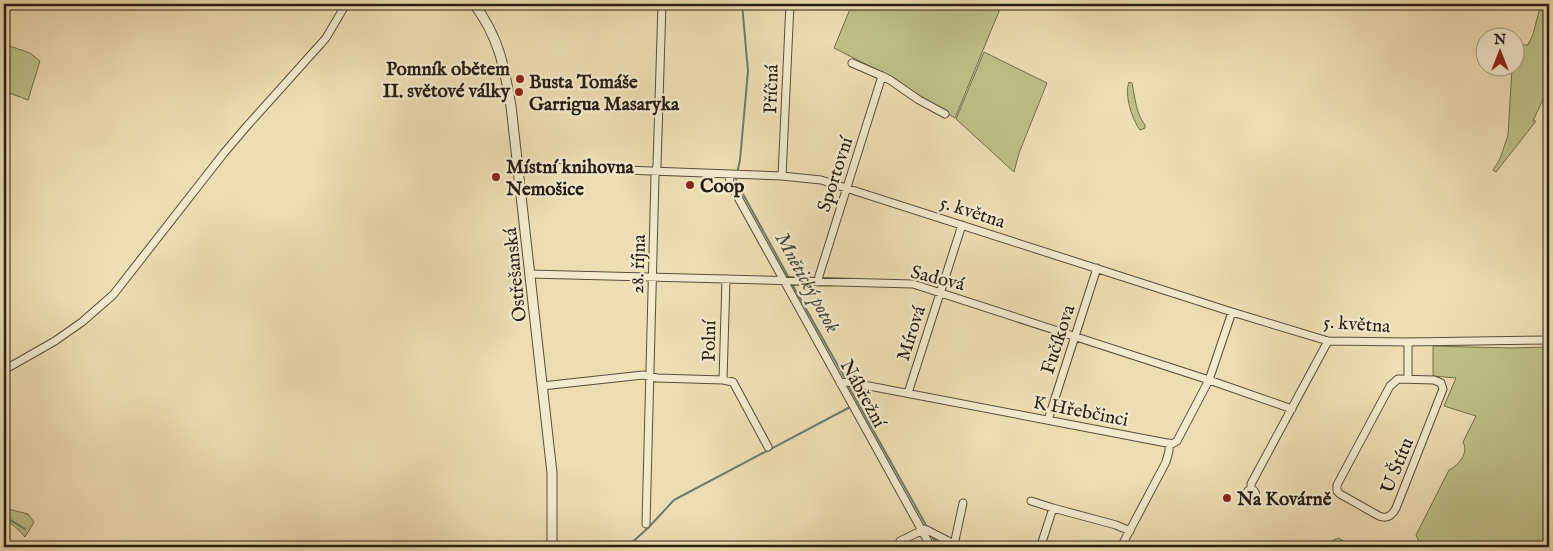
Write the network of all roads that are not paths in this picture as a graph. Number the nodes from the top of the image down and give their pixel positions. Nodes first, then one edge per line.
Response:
1 (346, 4) edge
2 (494, 4) edge
3 (662, 4) edge
4 (790, 4) edge
5 (475, 5) edge
6 (852, 63) dead end
7 (882, 76) junction
8 (945, 114) dead end
9 (518, 166) junction
10 (656, 171) junction
11 (730, 174) junction
12 (782, 176) junction
13 (847, 188) junction
14 (962, 225) junction
15 (1097, 268) junction
16 (530, 274) junction
17 (652, 277) junction
18 (726, 279) junction
19 (789, 281) junction
20 (818, 282) junction
21 (940, 292) junction
22 (1232, 312) junction
23 (1075, 337) junction
24 (1549, 340) edge
25 (1328, 341) junction
26 (1408, 342) junction
27 (4, 370) edge
28 (650, 376) junction
29 (1408, 379) junction
30 (724, 380) junction
31 (1209, 380) junction
32 (844, 382) junction
33 (542, 386) junction
34 (908, 393) junction
35 (1292, 408) junction
36 (1048, 420) junction
37 (1169, 443) junction
38 (768, 447) dead end
39 (1247, 495) dead end
40 (1031, 502) dead end
41 (963, 503) dead end
42 (1053, 508) junction
43 (646, 524) dead end
44 (922, 530) junction
45 (1130, 531) junction
46 (900, 541) dead end
47 (957, 546) edge
48 (552, 547) edge
49 (931, 547) edge
50 (1041, 547) edge
51 (1121, 547) edge

1 - 27 street
2 - 5 street
3 - 10 street, 28. října
4 - 12 street, Příčná
5 - 9 street, Ostřešanská
6 - 7 street
7 - 8 street
7 - 13 street, Sportovní
9 - 10 street, 5. května
9 - 16 street, Ostřešanská
10 - 11 street, 5. května
10 - 17 street, 28. října
11 - 12 street, 5. května
11 - 19 street, Nábřežní
12 - 13 street, 5. května
13 - 14 street, 5. května
13 - 20 street, Sportovní
14 - 15 street, 5. května
14 - 21 street, Mírová
15 - 22 street, 5. května
15 - 23 street, Fučíkova
16 - 17 street, Sadová
16 - 33 street, Ostřešanská
17 - 18 street, Sadová
17 - 28 street, 28. října
18 - 19 street, Sadová
18 - 30 street, Polní
19 - 20 street, Sadová
19 - 32 street, Nábřežní
20 - 21 street, Sadová
21 - 23 street, Sadová
21 - 34 street, Mírová
22 - 25 street, 5. května
22 - 31 street
23 - 31 street, Sadová
23 - 36 street, Fučíkova
24 - 26 street, 5. května
25 - 26 street, 5. května
25 - 35 street
26 - 29 street
28 - 30 street
28 - 33 street
28 - 43 street, 28. října
29 - 29 street, U Štítu
30 - 38 street, Polní
31 - 35 street, Sadová
31 - 37 street
32 - 34 street, K Hřebčinci
32 - 44 street, Nábřežní
33 - 48 street, Ostřešanská
34 - 36 street, K Hřebčinci
35 - 39 street
36 - 37 street, K Hřebčinci
37 - 45 street
40 - 42 street
41 - 47 street
42 - 45 street
42 - 50 street
44 - 46 street
44 - 47 street
44 - 49 street, Nábřežní
45 - 51 street

